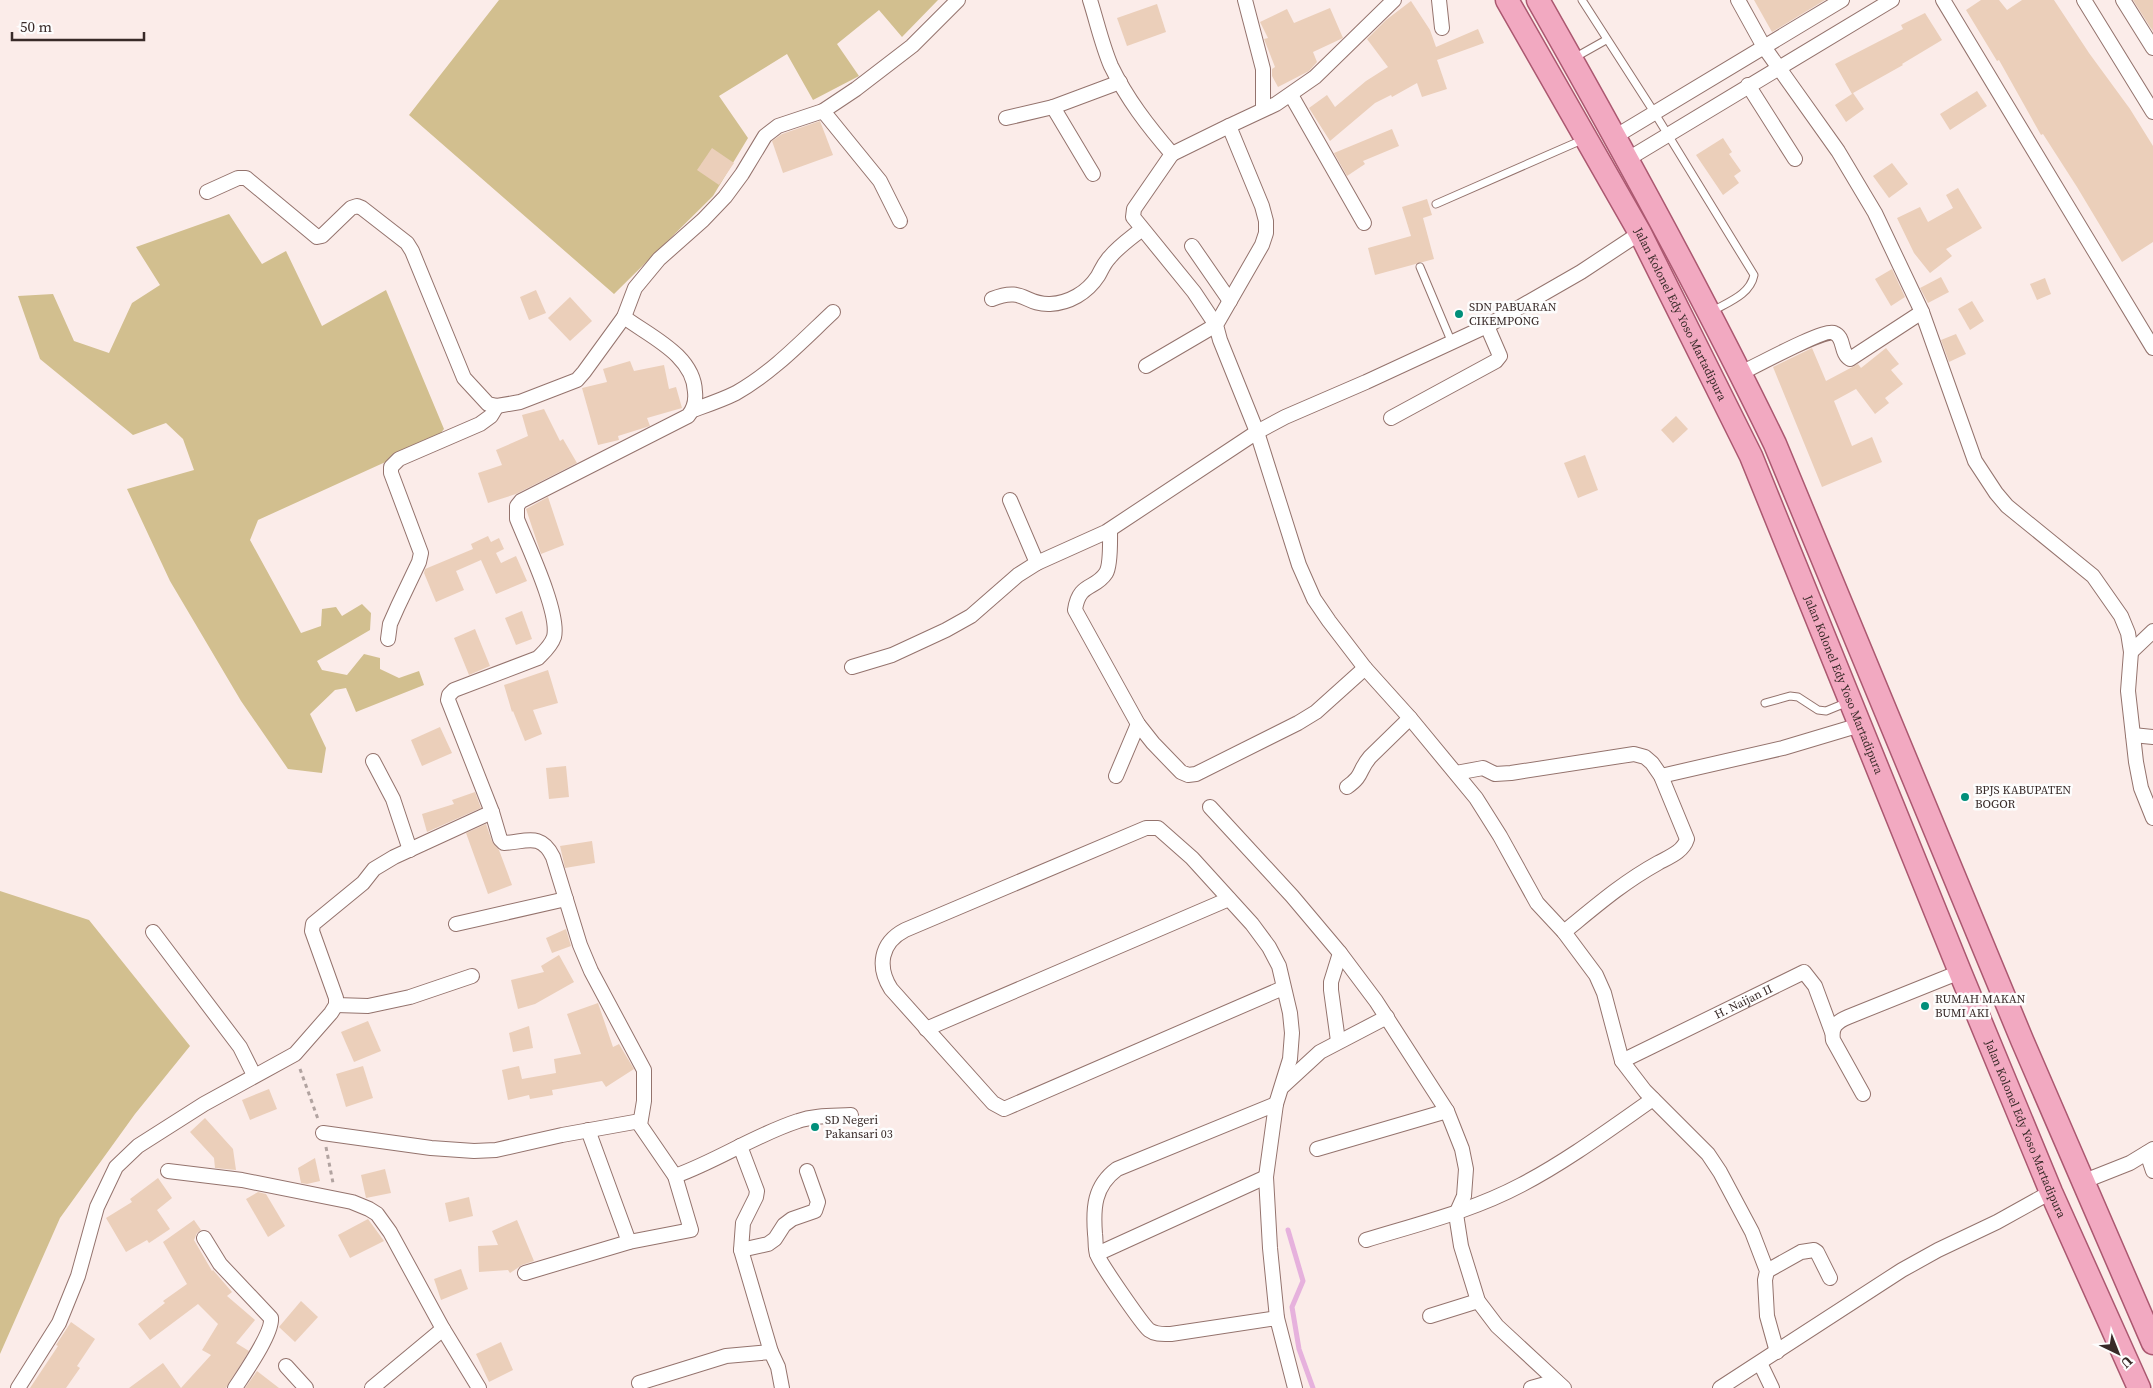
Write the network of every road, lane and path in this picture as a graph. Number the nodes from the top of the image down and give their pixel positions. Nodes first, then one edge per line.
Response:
1 (958, 0) edge
2 (1090, 0) edge
3 (1245, 0) edge
4 (1394, 0) edge
5 (1439, 0) edge
6 (1507, 0) edge
7 (1538, 0) edge
8 (1582, 0) edge
9 (1738, 0) edge
10 (1842, 0) edge
11 (1892, 0) edge
12 (1942, 0) edge
13 (2084, 0) edge
14 (2123, 0) edge
15 (1442, 28) dead end
16 (1606, 40) junction
17 (1764, 47) junction
18 (2153, 48) edge
19 (1572, 59) junction
20 (1777, 68) junction
21 (1120, 82) junction
22 (1748, 85) junction
23 (1291, 95) junction
24 (1053, 107) junction
25 (1263, 109) junction
26 (823, 111) junction
27 (1654, 112) junction
28 (2153, 112) edge
29 (1006, 118) dead end
30 (1229, 126) junction
31 (1668, 135) junction
32 (1616, 136) junction
33 (1590, 144) junction
34 (1172, 154) junction
35 (1628, 159) junction
36 (1795, 159) dead end
37 (1607, 172) junction
38 (1093, 174) dead end
39 (207, 192) dead end
40 (1436, 204) dead end
41 (900, 221) dead end
42 (1364, 223) dead end
43 (1142, 229) junction
44 (1640, 233) junction
45 (1192, 246) dead end
46 (1420, 267) dead end
47 (992, 299) dead end
48 (1230, 301) junction
49 (833, 312) dead end
50 (1922, 312) junction
51 (625, 313) junction
52 (1709, 313) junction
53 (1216, 325) junction
54 (1487, 326) junction
55 (1452, 343) junction
56 (2153, 348) edge
57 (1146, 366) dead end
58 (1741, 373) junction
59 (497, 406) junction
60 (693, 410) junction
61 (1391, 418) dead end
62 (1257, 432) junction
63 (1010, 500) dead end
64 (1110, 530) junction
65 (1037, 563) junction
66 (2153, 631) edge
67 (388, 639) dead end
68 (2131, 652) junction
69 (852, 667) dead end
70 (1365, 668) junction
71 (1850, 701) junction
72 (1765, 703) dead end
73 (1410, 718) junction
74 (1138, 724) junction
75 (1860, 725) junction
76 (2133, 734) junction
77 (2153, 737) edge
78 (373, 761) dead end
79 (1456, 773) junction
80 (1116, 776) dead end
81 (1661, 776) junction
82 (1347, 787) dead end
83 (1210, 806) dead end
84 (492, 812) junction
85 (2153, 818) edge
86 (410, 850) junction
87 (566, 899) junction
88 (1229, 899) junction
89 (456, 924) dead end
90 (153, 932) dead end
91 (1564, 932) junction
92 (1340, 953) junction
93 (1960, 972) junction
94 (472, 976) dead end
95 (1283, 988) junction
96 (336, 1005) junction
97 (1387, 1017) junction
98 (926, 1029) junction
99 (1832, 1032) junction
100 (2022, 1040) junction
101 (1338, 1041) junction
102 (1994, 1052) junction
103 (1622, 1062) junction
104 (254, 1075) junction
105 (1280, 1090) junction
106 (1863, 1094) dead end
107 (1653, 1099) junction
108 (1276, 1104) junction
109 (1448, 1111) junction
110 (851, 1115) dead end
111 (640, 1121) junction
112 (588, 1130) junction
113 (323, 1133) dead end
114 (740, 1146) junction
115 (1317, 1150) dead end
116 (2150, 1152) edge
117 (2153, 1170) edge
118 (168, 1171) dead end
119 (807, 1171) dead end
120 (675, 1176) junction
121 (1266, 1177) junction
122 (2082, 1182) junction
123 (2051, 1192) junction
124 (1456, 1214) junction
125 (204, 1238) dead end
126 (1366, 1240) dead end
127 (629, 1242) junction
128 (742, 1250) junction
129 (1097, 1254) junction
130 (1767, 1271) junction
131 (525, 1273) dead end
132 (1830, 1278) dead end
133 (1478, 1301) junction
134 (1430, 1316) dead end
135 (1277, 1318) junction
136 (443, 1329) junction
137 (2153, 1342) edge
138 (771, 1352) junction
139 (1776, 1352) junction
140 (1760, 1363) junction
141 (286, 1366) dead end
142 (639, 1383) dead end
143 (1560, 1384) edge
144 (18, 1388) edge
145 (235, 1388) edge
146 (306, 1388) edge
147 (372, 1388) edge
148 (479, 1388) edge
149 (782, 1388) edge
150 (1295, 1388) edge
151 (1531, 1388) edge
152 (1720, 1388) edge
153 (1772, 1388) edge
154 (2139, 1388) edge

1 - 26 street
2 - 21 street
3 - 25 street
4 - 23 street
5 - 15 street
6 - 33 main road, Jalan Kolonel Edy Yoso Martadipura
7 - 19 main road, Jalan Kolonel Edy Yoso Martadipura
8 - 16 lane
9 - 17 street
10 - 17 street
11 - 20 street
12 - 56 street
13 - 28 street
14 - 18 street
16 - 19 lane
16 - 27 lane
17 - 20 street
17 - 27 street
19 - 32 main road, Jalan Kolonel Edy Yoso Martadipura
20 - 22 street
20 - 50 street
21 - 24 street
21 - 34 street
22 - 31 street
22 - 36 street
23 - 25 street
23 - 42 street
24 - 29 street
24 - 38 street
25 - 30 street
26 - 41 street
26 - 51 street
27 - 31 lane
27 - 32 street
30 - 34 street
30 - 48 street
31 - 35 street
31 - 52 lane
32 - 33 main road
32 - 35 main road, Jalan Kolonel Edy Yoso Martadipura
33 - 37 main road, Jalan Kolonel Edy Yoso Martadipura
33 - 40 lane
34 - 43 street
35 - 37 main road
35 - 52 main road, Jalan Kolonel Edy Yoso Martadipura
37 - 44 main road, Jalan Kolonel Edy Yoso Martadipura
39 - 59 street
43 - 47 street
43 - 53 street
44 - 54 street
44 - 71 main road, Jalan Kolonel Edy Yoso Martadipura
45 - 48 street
46 - 55 lane
48 - 53 street
49 - 60 street
50 - 58 street
50 - 68 street
51 - 59 street
51 - 60 street
52 - 58 main road, Jalan Kolonel Edy Yoso Martadipura
53 - 57 street
53 - 62 street
54 - 55 street
54 - 61 street
55 - 62 street
58 - 100 main road, Jalan Kolonel Edy Yoso Martadipura
59 - 67 street
60 - 84 street
62 - 64 street
62 - 70 street
63 - 65 street
64 - 65 street
64 - 74 street
65 - 69 street
66 - 68 street
68 - 76 street
70 - 73 street
70 - 74 street
71 - 72 lane
71 - 75 main road, Jalan Kolonel Edy Yoso Martadipura
73 - 79 street
73 - 82 street
74 - 80 street
75 - 81 street
75 - 93 main road, Jalan Kolonel Edy Yoso Martadipura
76 - 77 street
76 - 85 street
78 - 86 street
79 - 81 street
79 - 91 street
81 - 91 street
83 - 92 street
84 - 86 street
84 - 87 street
86 - 96 street
87 - 89 street
87 - 111 street
88 - 95 street
88 - 98 street
88 - 98 street
90 - 104 street
91 - 103 street
92 - 97 street
92 - 101 street
93 - 99 street
93 - 102 main road, Jalan Kolonel Edy Yoso Martadipura
94 - 96 street
95 - 98 street
95 - 105 street
96 - 104 street
97 - 101 street
97 - 109 street
99 - 103 street, H. Naijan II
99 - 106 street
100 - 102 main road
100 - 122 main road, Jalan Kolonel Edy Yoso Martadipura
101 - 105 street
102 - 123 main road, Jalan Kolonel Edy Yoso Martadipura
103 - 107 street
104 - 144 street
105 - 108 street
107 - 124 street
107 - 130 street
108 - 121 street
108 - 129 street
109 - 115 street
109 - 124 street
110 - 114 street
111 - 112 street
111 - 120 street
112 - 113 street
112 - 127 street
114 - 120 street
114 - 128 street
116 - 117 street
116 - 122 street
118 - 136 street
119 - 128 street
120 - 127 street
121 - 129 street
121 - 135 street
122 - 137 main road, Jalan Kolonel Edy Yoso Martadipura
123 - 139 street
123 - 154 main road, Jalan Kolonel Edy Yoso Martadipura
124 - 126 street
124 - 133 street
125 - 145 street
127 - 131 street
128 - 138 street
129 - 135 street
130 - 132 street
130 - 139 street
133 - 134 street
133 - 143 street
135 - 150 street
136 - 147 street
136 - 148 street
138 - 142 street
138 - 149 street
139 - 140 street
140 - 152 street
140 - 153 street
141 - 146 street
143 - 151 street

